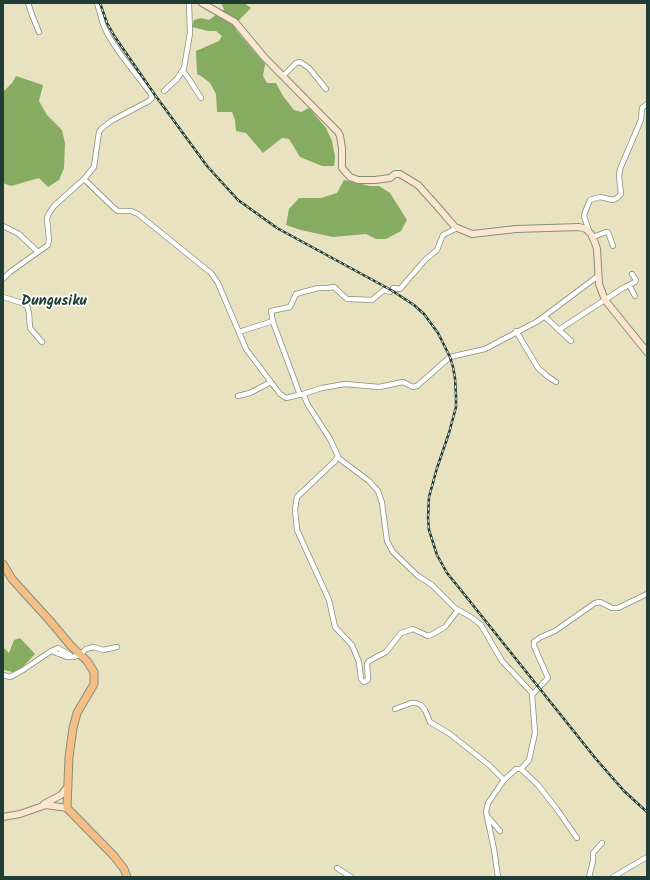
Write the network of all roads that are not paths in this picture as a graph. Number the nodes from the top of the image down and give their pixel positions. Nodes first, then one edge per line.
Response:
1 (28, 3) edge
2 (97, 3) edge
3 (189, 3) edge
4 (202, 3) edge
5 (39, 32) dead end
6 (182, 71) junction
7 (283, 76) junction
8 (326, 89) dead end
9 (164, 91) dead end
10 (201, 98) dead end
11 (647, 104) edge
12 (84, 179) junction
13 (3, 226) edge
14 (457, 228) junction
15 (589, 231) junction
16 (593, 237) junction
17 (613, 246) dead end
18 (38, 252) junction
19 (632, 274) dead end
20 (598, 276) junction
21 (3, 279) edge
22 (629, 285) junction
23 (636, 296) dead end
24 (3, 297) edge
25 (605, 300) junction
26 (545, 317) junction
27 (273, 321) junction
28 (560, 329) junction
29 (516, 331) junction
30 (239, 332) junction
31 (571, 340) dead end
32 (42, 342) dead end
33 (647, 352) edge
34 (271, 382) junction
35 (556, 382) dead end
36 (302, 394) junction
37 (238, 396) dead end
38 (338, 457) junction
39 (3, 564) edge
40 (647, 594) edge
41 (458, 610) junction
42 (117, 647) dead end
43 (77, 656) junction
44 (3, 675) edge
45 (533, 694) junction
46 (395, 709) dead end
47 (521, 769) junction
48 (504, 780) junction
49 (68, 786) junction
50 (41, 806) junction
51 (67, 808) junction
52 (486, 814) junction
53 (3, 817) edge
54 (500, 831) dead end
55 (577, 838) dead end
56 (602, 843) dead end
57 (647, 857) edge
58 (337, 868) dead end
59 (127, 877) edge
60 (351, 877) edge
61 (498, 877) edge
62 (589, 877) edge
63 (613, 877) edge

1 - 5 street
2 - 12 street
3 - 6 street
4 - 7 street
6 - 9 street
6 - 10 street
7 - 8 street
7 - 14 street
11 - 15 street
12 - 18 street
12 - 30 street
13 - 18 street
14 - 15 street
14 - 27 street
15 - 16 street
16 - 17 street
16 - 20 street
18 - 21 street
19 - 22 street
20 - 25 street
20 - 26 street
22 - 23 street
22 - 25 street
24 - 32 street
25 - 28 street
25 - 33 street
26 - 28 street
26 - 29 street
27 - 30 street
27 - 36 street
28 - 31 street
29 - 35 street
29 - 36 street
30 - 34 street
34 - 36 street
34 - 37 street
36 - 38 street
38 - 41 street
38 - 41 street
39 - 43 main road
40 - 45 street
41 - 45 street
42 - 43 street
43 - 44 street
43 - 49 main road
45 - 47 street
46 - 48 street
47 - 48 street
47 - 55 street
48 - 52 street
49 - 50 street
49 - 51 main road
50 - 51 street
50 - 53 street
51 - 59 main road
52 - 54 street
52 - 61 street
56 - 62 street
57 - 63 street
58 - 60 street

